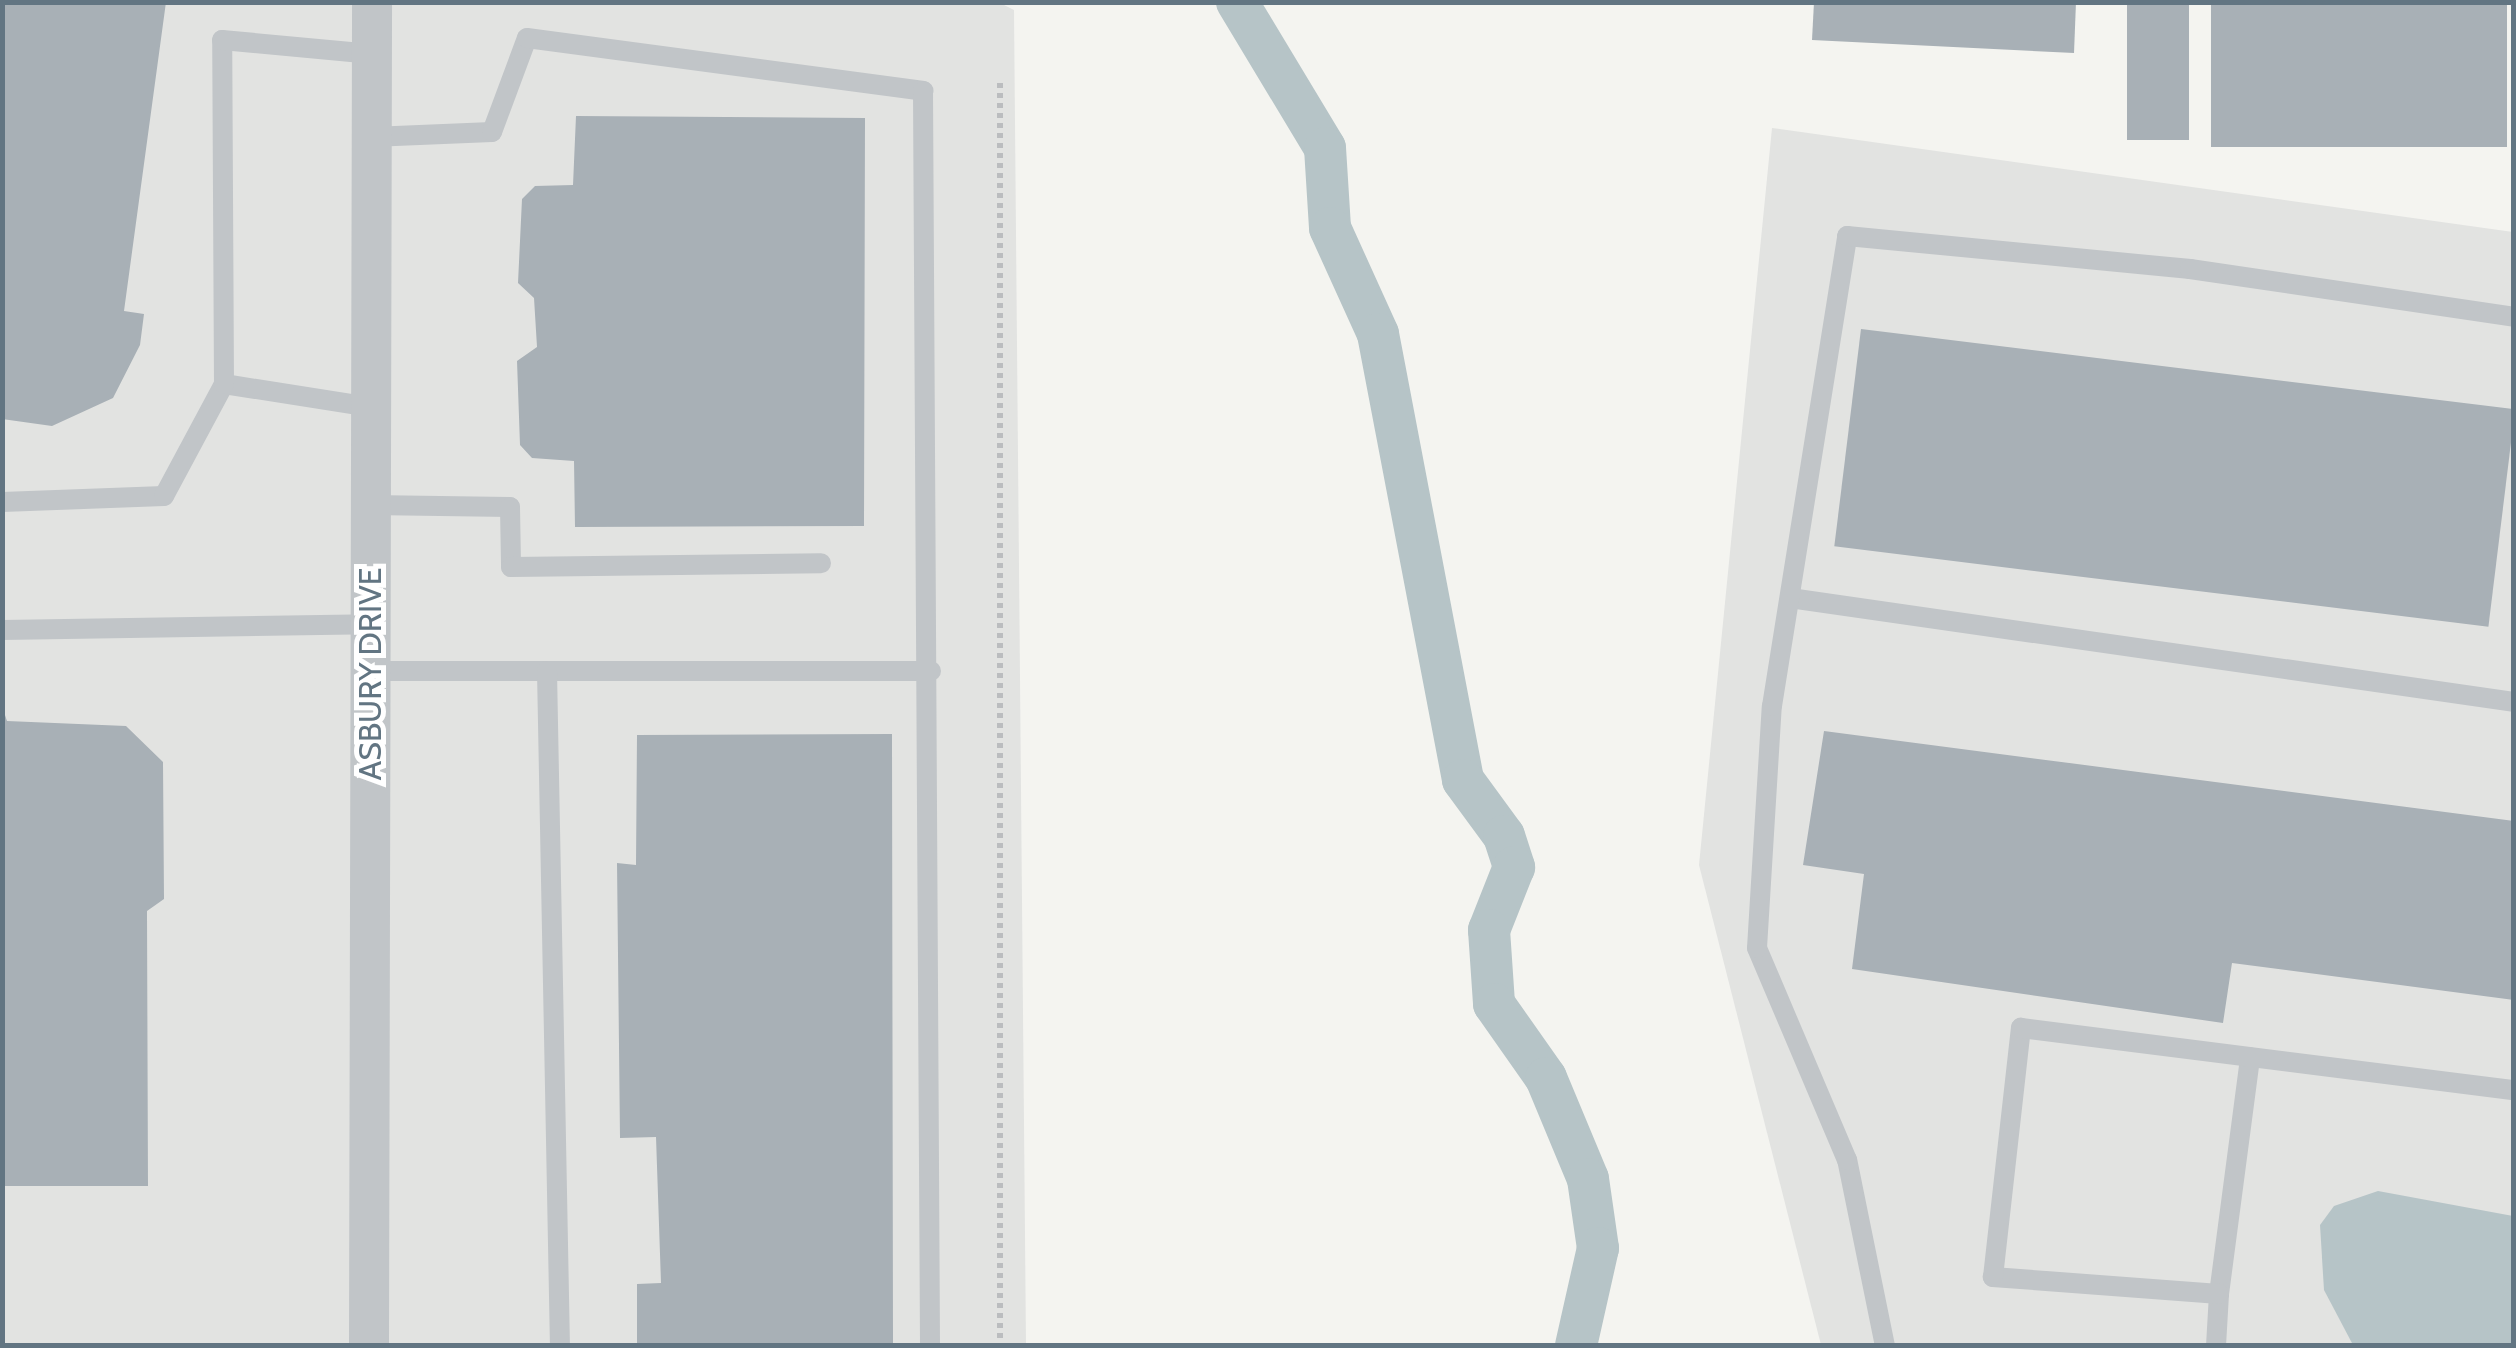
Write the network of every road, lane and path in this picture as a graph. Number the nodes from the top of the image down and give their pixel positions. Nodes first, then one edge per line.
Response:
1 (372, 2) edge
2 (372, 54) junction
3 (1000, 83) dead end
4 (371, 138) junction
5 (2514, 317) edge
6 (224, 384) junction
7 (371, 407) junction
8 (2, 502) edge
9 (370, 505) junction
10 (821, 563) dead end
11 (1790, 598) junction
12 (370, 624) junction
13 (2, 630) edge
14 (932, 670) junction
15 (370, 671) junction
16 (547, 671) junction
17 (2514, 702) edge
18 (2250, 1057) junction
19 (2514, 1090) edge
20 (2219, 1294) junction
21 (368, 1346) edge
22 (560, 1346) edge
23 (930, 1346) edge
24 (1000, 1346) edge
25 (1884, 1346) edge
26 (2216, 1346) edge

1 - 2 street, ASBURY DRIVE
2 - 4 street, ASBURY DRIVE
2 - 6 lane
3 - 24 path
4 - 7 street, ASBURY DRIVE
4 - 14 lane
5 - 11 lane
6 - 7 lane
6 - 8 lane
7 - 9 street, ASBURY DRIVE
9 - 10 lane
9 - 12 street, ASBURY DRIVE
11 - 17 lane
11 - 25 lane
12 - 13 lane
12 - 15 street, ASBURY DRIVE
14 - 16 lane
14 - 23 lane
15 - 16 lane
15 - 21 street, ASBURY DRIVE
16 - 22 lane
18 - 19 lane
18 - 20 lane
18 - 20 lane
20 - 26 lane

